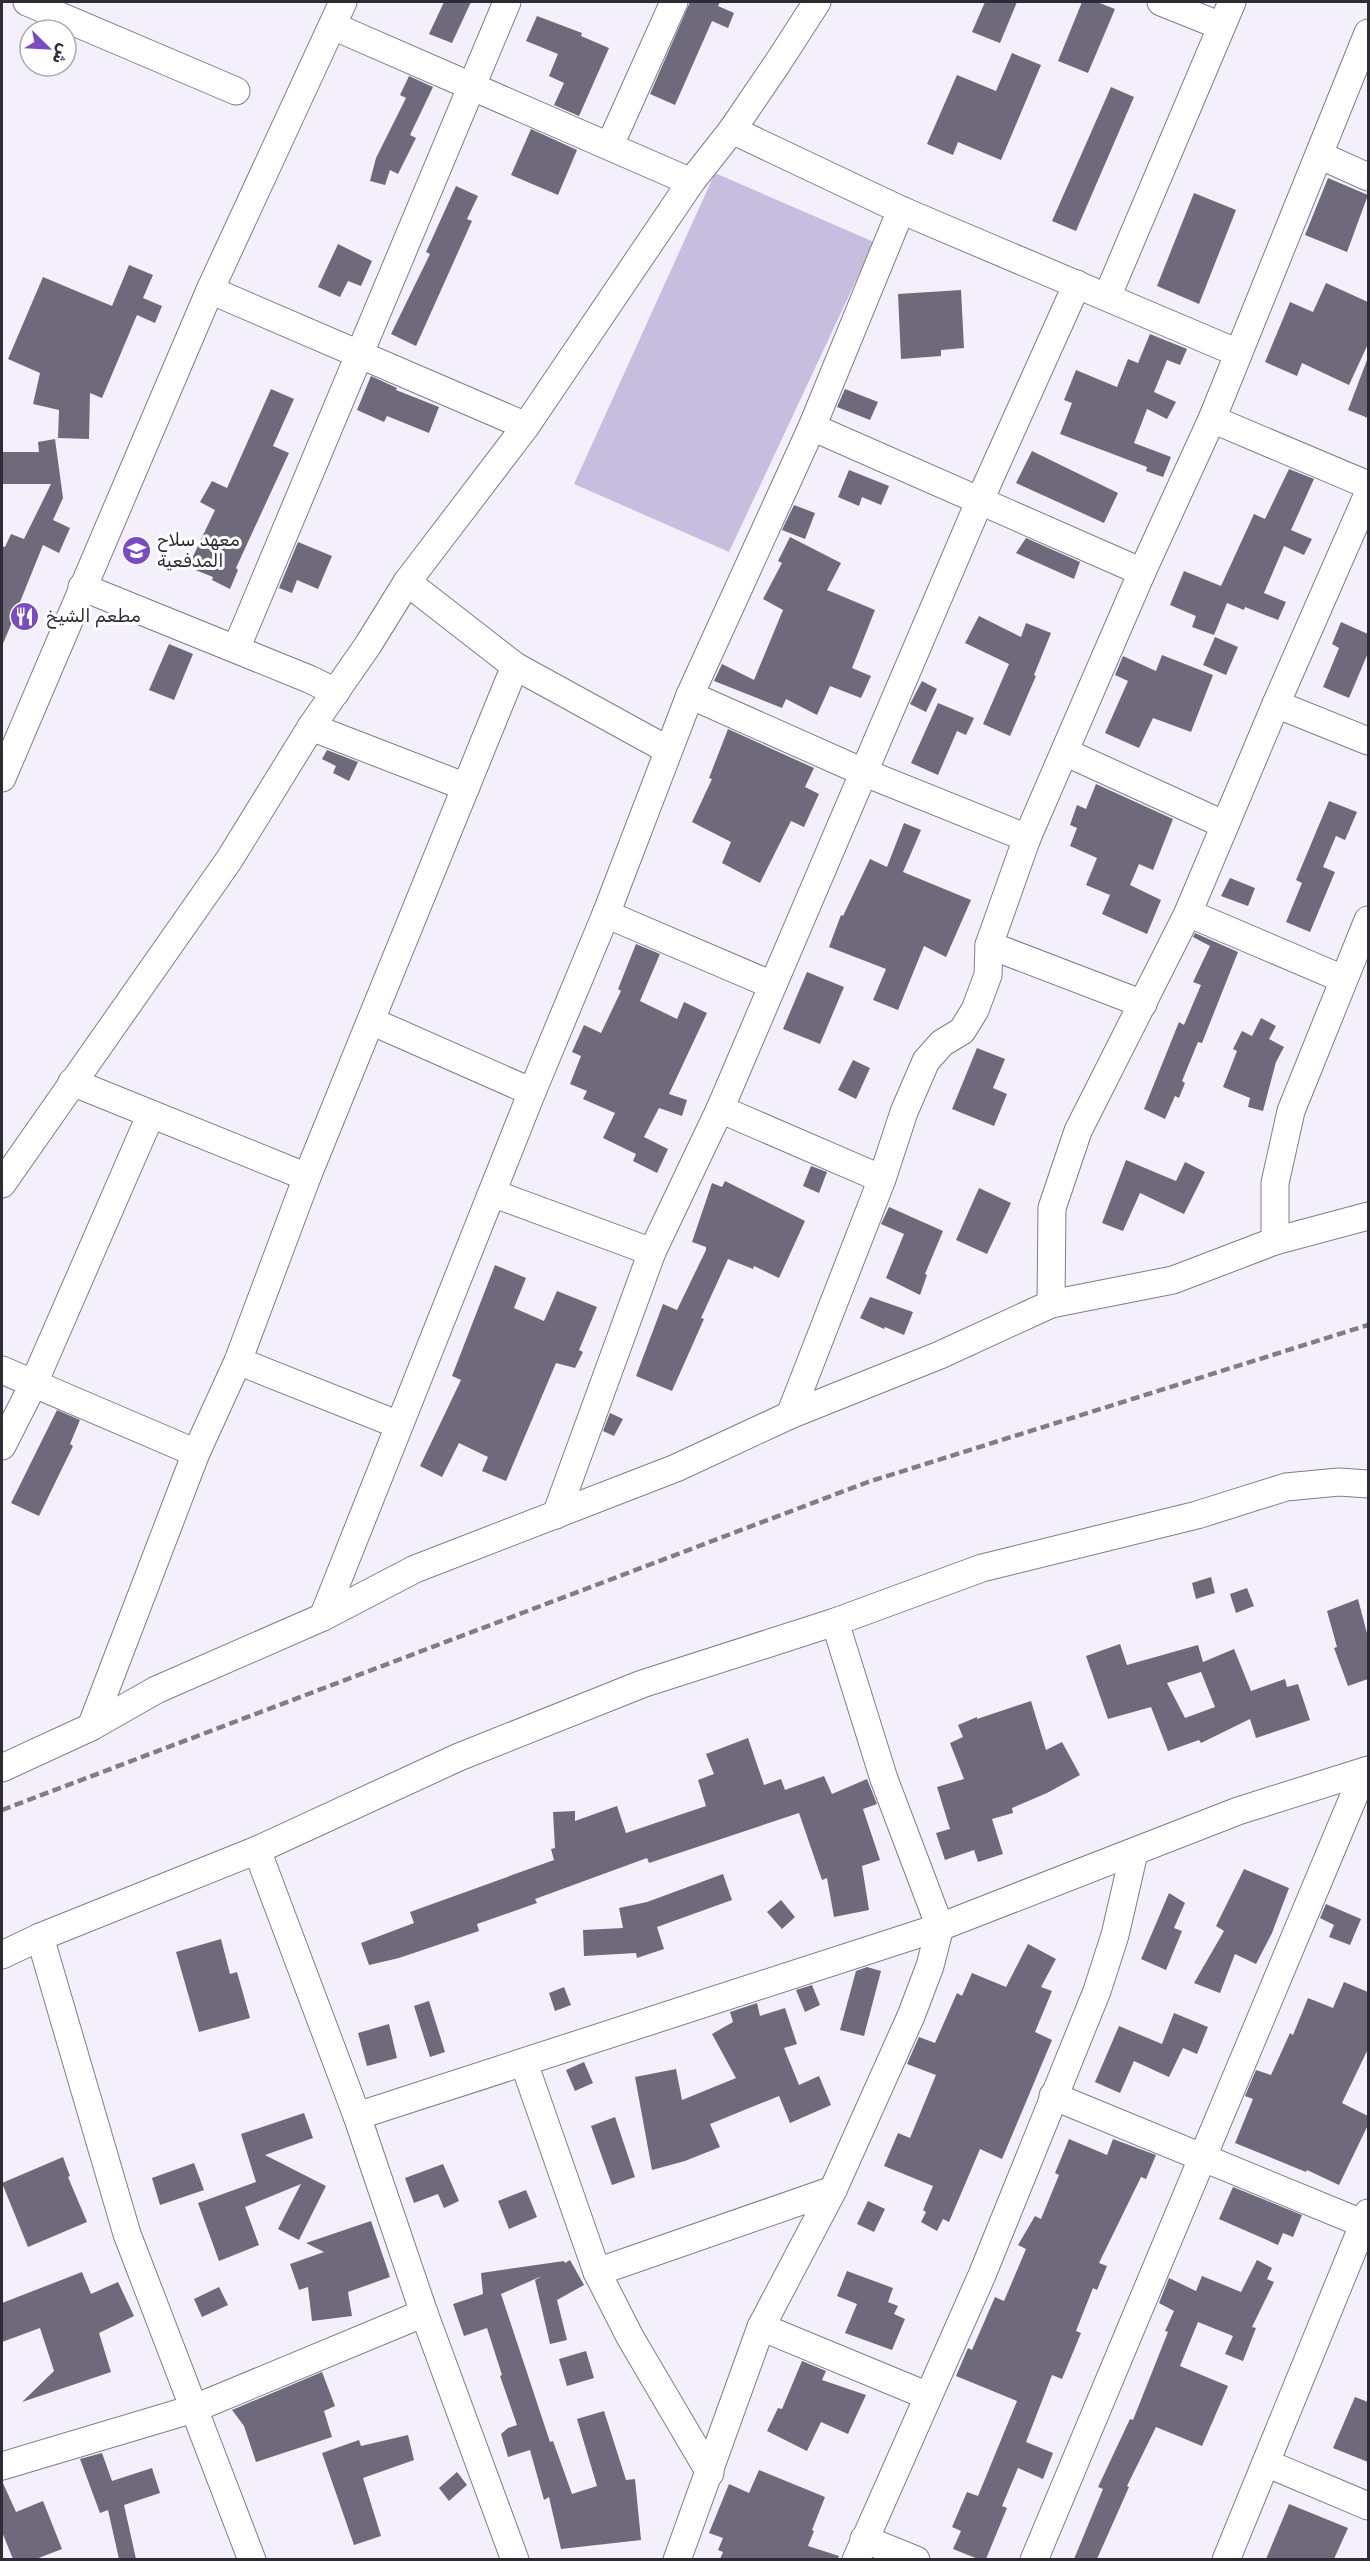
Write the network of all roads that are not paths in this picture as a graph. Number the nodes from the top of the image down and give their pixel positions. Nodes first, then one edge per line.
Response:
1 (27, 2) edge
2 (507, 2) edge
3 (674, 2) edge
4 (817, 2) edge
5 (1161, 2) edge
6 (338, 14) edge
7 (1226, 14) edge
8 (1368, 33) edge
9 (471, 84) junction
10 (236, 91) dead end
11 (732, 130) junction
12 (610, 145) junction
13 (1319, 155) junction
14 (1368, 177) edge
15 (691, 182) junction
16 (901, 210) junction
17 (1077, 284) junction
18 (210, 290) junction
19 (1107, 297) junction
20 (359, 353) junction
21 (1238, 353) junction
22 (1212, 419) junction
23 (526, 426) junction
24 (812, 427) junction
25 (1368, 485) edge
26 (1368, 494) edge
27 (980, 500) junction
28 (1142, 572) junction
29 (407, 582) junction
30 (82, 587) junction
31 (236, 649) junction
32 (515, 666) junction
33 (336, 692) junction
34 (690, 695) junction
35 (1276, 704) junction
36 (311, 727) junction
37 (1368, 741) edge
38 (669, 750) junction
39 (1065, 752) junction
40 (862, 772) junction
41 (2, 778) edge
42 (466, 787) junction
43 (1225, 825) junction
44 (1028, 838) junction
45 (1188, 913) junction
46 (606, 914) junction
47 (1368, 920) edge
48 (989, 945) junction
49 (1343, 979) junction
50 (772, 985) junction
51 (1143, 1004) junction
52 (371, 1021) junction
53 (72, 1082) junction
54 (532, 1092) junction
55 (720, 1109) junction
56 (151, 1114) junction
57 (307, 1177) junction
58 (882, 1179) junction
59 (2, 1184) edge
60 (492, 1193) junction
61 (1368, 1216) edge
62 (1275, 1241) junction
63 (652, 1252) junction
64 (1051, 1304) junction
65 (238, 1361) junction
66 (2, 1370) edge
67 (33, 1385) junction
68 (790, 1416) junction
69 (399, 1425) junction
70 (2, 1446) edge
71 (196, 1453) junction
72 (1368, 1484) edge
73 (556, 1515) junction
74 (323, 1617) junction
75 (835, 1622) junction
76 (91, 1727) junction
77 (2, 1768) edge
78 (1366, 1771) edge
79 (257, 1850) junction
80 (1134, 1853) junction
81 (940, 1927) junction
82 (40, 1937) junction
83 (2, 1956) edge
84 (524, 2062) junction
85 (1053, 2096) junction
86 (357, 2116) junction
87 (1201, 2158) junction
88 (833, 2190) junction
89 (1366, 2218) edge
90 (597, 2271) junction
91 (424, 2313) junction
92 (761, 2327) junction
93 (928, 2397) junction
94 (193, 2409) junction
95 (1266, 2463) junction
96 (2, 2466) edge
97 (710, 2473) junction
98 (1368, 2506) edge
99 (860, 2549) edge
100 (252, 2559) edge
101 (515, 2559) edge
102 (677, 2559) edge
103 (916, 2559) edge
104 (1034, 2559) edge
105 (1226, 2559) edge

1 - 10 street
2 - 9 street
3 - 12 street
4 - 11 street
5 - 7 street
6 - 9 street
6 - 18 street
7 - 19 street
8 - 13 street
9 - 12 street
9 - 20 street
11 - 15 street
11 - 16 street
12 - 15 street
13 - 14 street
13 - 21 street
15 - 23 street
16 - 17 street
16 - 24 street
17 - 19 street
17 - 27 street
18 - 20 street
18 - 30 street
19 - 21 street
20 - 23 street
20 - 31 street
21 - 22 street
22 - 25 street
22 - 28 street
23 - 29 street
24 - 27 street
24 - 34 street
26 - 35 street
27 - 28 street
27 - 40 street
28 - 39 street
29 - 32 street
29 - 33 street
30 - 31 street
30 - 41 street
31 - 33 street
32 - 38 street
32 - 42 street
33 - 36 street
34 - 38 street
34 - 40 street
35 - 37 street
35 - 43 street
36 - 42 street
36 - 53 street
38 - 46 street
39 - 43 street
39 - 44 street
40 - 44 street
40 - 50 street
42 - 52 street
43 - 45 street
44 - 48 street
45 - 49 street
45 - 51 street
46 - 50 street
46 - 54 street
47 - 49 street
48 - 51 street
48 - 58 street
49 - 62 street
50 - 55 street
51 - 64 street
52 - 54 street
52 - 57 street
53 - 56 street
53 - 59 street
54 - 60 street
55 - 58 street
55 - 63 street
56 - 57 street
56 - 67 street
57 - 65 street
58 - 68 street
60 - 63 street
60 - 69 street
61 - 62 street
62 - 64 street
63 - 73 street
64 - 68 street
65 - 69 street
65 - 71 street
66 - 67 street
67 - 70 street
67 - 71 street
68 - 73 street
69 - 74 street
71 - 76 street
72 - 75 street
73 - 74 street
74 - 76 street
75 - 79 street
75 - 81 street
76 - 77 street
78 - 80 street
78 - 87 street
79 - 82 street
79 - 86 street
80 - 81 street
80 - 85 street
81 - 84 street
81 - 88 street
82 - 83 street
82 - 94 street
84 - 86 street
84 - 90 street
85 - 87 street
85 - 93 street
86 - 91 street
87 - 89 street
87 - 104 street
88 - 90 street
88 - 92 street
89 - 95 street
90 - 97 street
91 - 94 street
91 - 101 street
92 - 93 street
92 - 97 street
93 - 99 street
94 - 96 street
94 - 100 street
95 - 98 street
95 - 105 street
97 - 102 street
99 - 103 street

